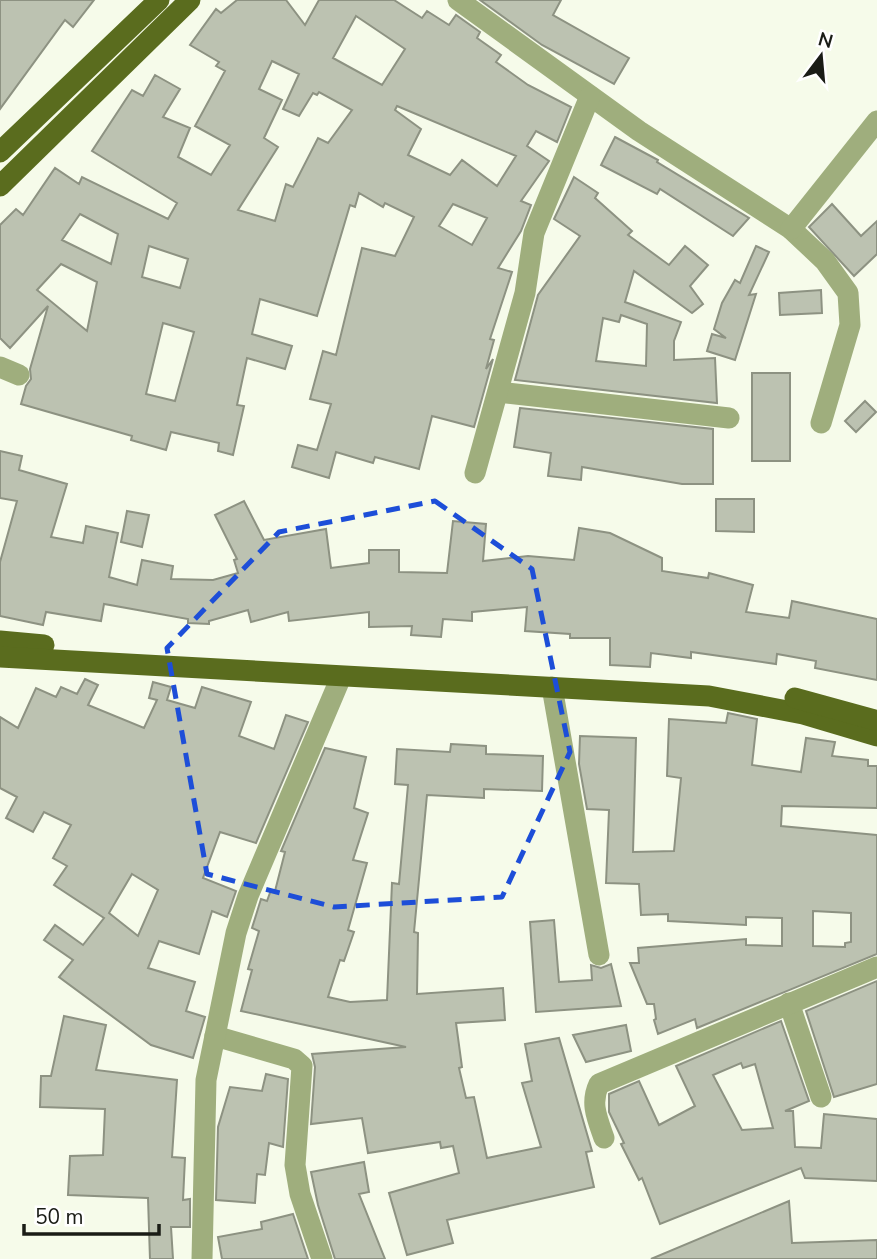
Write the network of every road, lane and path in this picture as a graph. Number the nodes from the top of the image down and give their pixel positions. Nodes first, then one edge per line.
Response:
1 (159, 0) edge
2 (190, 0) edge
3 (458, 0) edge
4 (590, 96) junction
5 (877, 121) edge
6 (0, 152) edge
7 (0, 186) edge
8 (791, 229) junction
9 (498, 392) junction
10 (729, 418) dead end
11 (821, 424) dead end
12 (475, 473) dead end
13 (0, 641) edge
14 (0, 657) edge
15 (341, 677) junction
16 (552, 687) junction
17 (877, 721) edge
18 (877, 736) edge
19 (599, 955) dead end
20 (877, 967) edge
21 (789, 1003) junction
22 (215, 1036) junction
23 (821, 1097) dead end
24 (604, 1138) dead end
25 (201, 1259) edge
26 (322, 1259) edge

1 - 6 main road
2 - 7 main road
3 - 4 street
4 - 8 street
4 - 9 street
5 - 8 street
8 - 11 street
9 - 10 street
9 - 12 street
13 - 17 main road
14 - 15 main road
15 - 16 main road
15 - 22 street
16 - 18 main road
16 - 19 street
20 - 21 street
21 - 23 street
21 - 24 street
22 - 25 street
22 - 26 street

